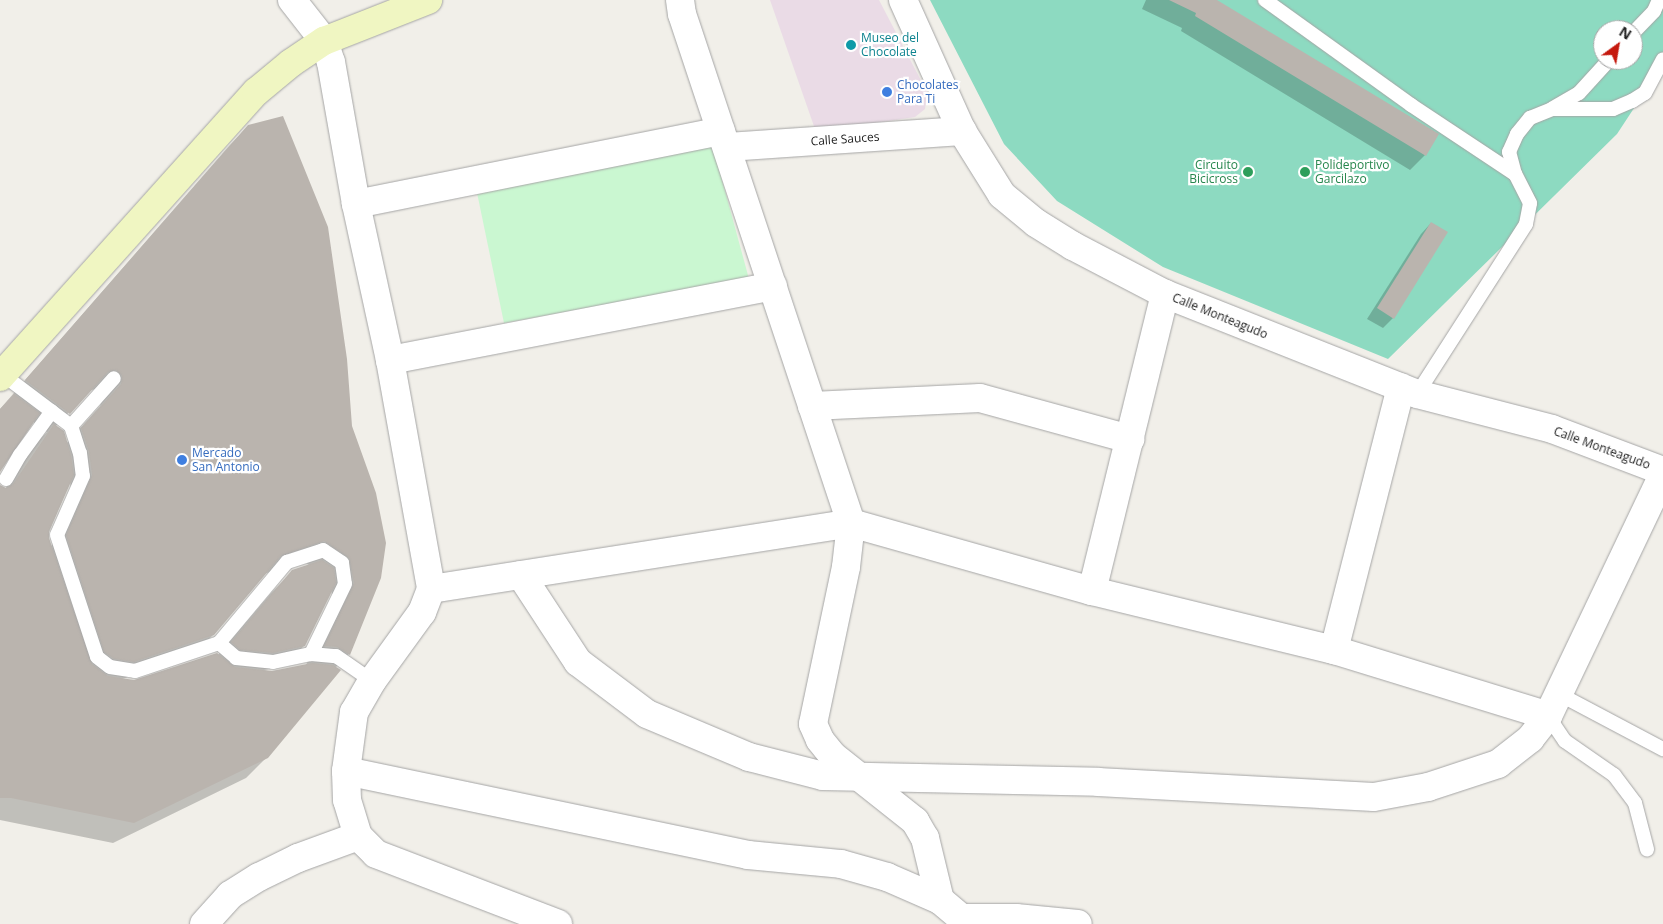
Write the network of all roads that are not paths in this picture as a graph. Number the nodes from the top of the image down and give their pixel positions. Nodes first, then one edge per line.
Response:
1 (292, 0) edge
2 (428, 0) edge
3 (680, 0) edge
4 (903, 0) edge
5 (1265, 0) edge
6 (1659, 0) edge
7 (1643, 22) edge
8 (324, 41) junction
9 (1663, 59) edge
10 (1600, 70) edge
11 (1552, 108) junction
12 (962, 131) junction
13 (724, 139) junction
14 (1515, 174) junction
15 (356, 204) junction
16 (772, 286) junction
17 (1165, 294) junction
18 (390, 360) junction
19 (1, 374) edge
20 (114, 378) dead end
21 (1409, 391) junction
22 (812, 406) junction
23 (52, 411) junction
24 (71, 426) junction
25 (1130, 439) junction
26 (1663, 471) edge
27 (1663, 475) edge
28 (6, 479) dead end
29 (851, 523) junction
30 (520, 575) junction
31 (431, 589) junction
32 (1092, 591) junction
33 (219, 643) junction
34 (1334, 650) junction
35 (311, 654) junction
36 (372, 681) junction
37 (1554, 705) junction
38 (1663, 749) edge
39 (346, 771) junction
40 (859, 776) junction
41 (358, 836) junction
42 (1648, 849) dead end
43 (940, 900) junction
44 (966, 921) edge
45 (204, 924) edge
46 (558, 924) edge
47 (1078, 924) edge

1 - 8 street
2 - 8 street
3 - 13 street
4 - 12 street, Calle Monteagudo
5 - 14 lane
6 - 7 lane
8 - 15 street
8 - 19 street
9 - 11 lane
10 - 11 lane
11 - 14 lane
12 - 13 street, Calle Sauces
12 - 17 street, Calle Monteagudo
13 - 15 street, Calle Sauces
13 - 16 street
14 - 21 lane
15 - 18 street
16 - 18 street
16 - 22 street
17 - 21 street, Calle Monteagudo
17 - 25 street
18 - 31 street
19 - 23 lane
20 - 24 lane
21 - 26 street, Calle Monteagudo
21 - 34 street
22 - 25 street
22 - 29 street
23 - 24 lane
23 - 28 lane
24 - 33 lane
25 - 32 street
27 - 37 street
29 - 30 street
29 - 32 street
29 - 40 street
30 - 31 street
30 - 40 street
31 - 36 street
32 - 34 street
33 - 35 lane
33 - 35 lane
34 - 37 street
35 - 36 lane
36 - 39 street
37 - 38 lane
37 - 40 street
37 - 42 lane
39 - 41 street
39 - 43 street
40 - 43 street
41 - 45 street
41 - 46 street
43 - 44 street
44 - 47 street

